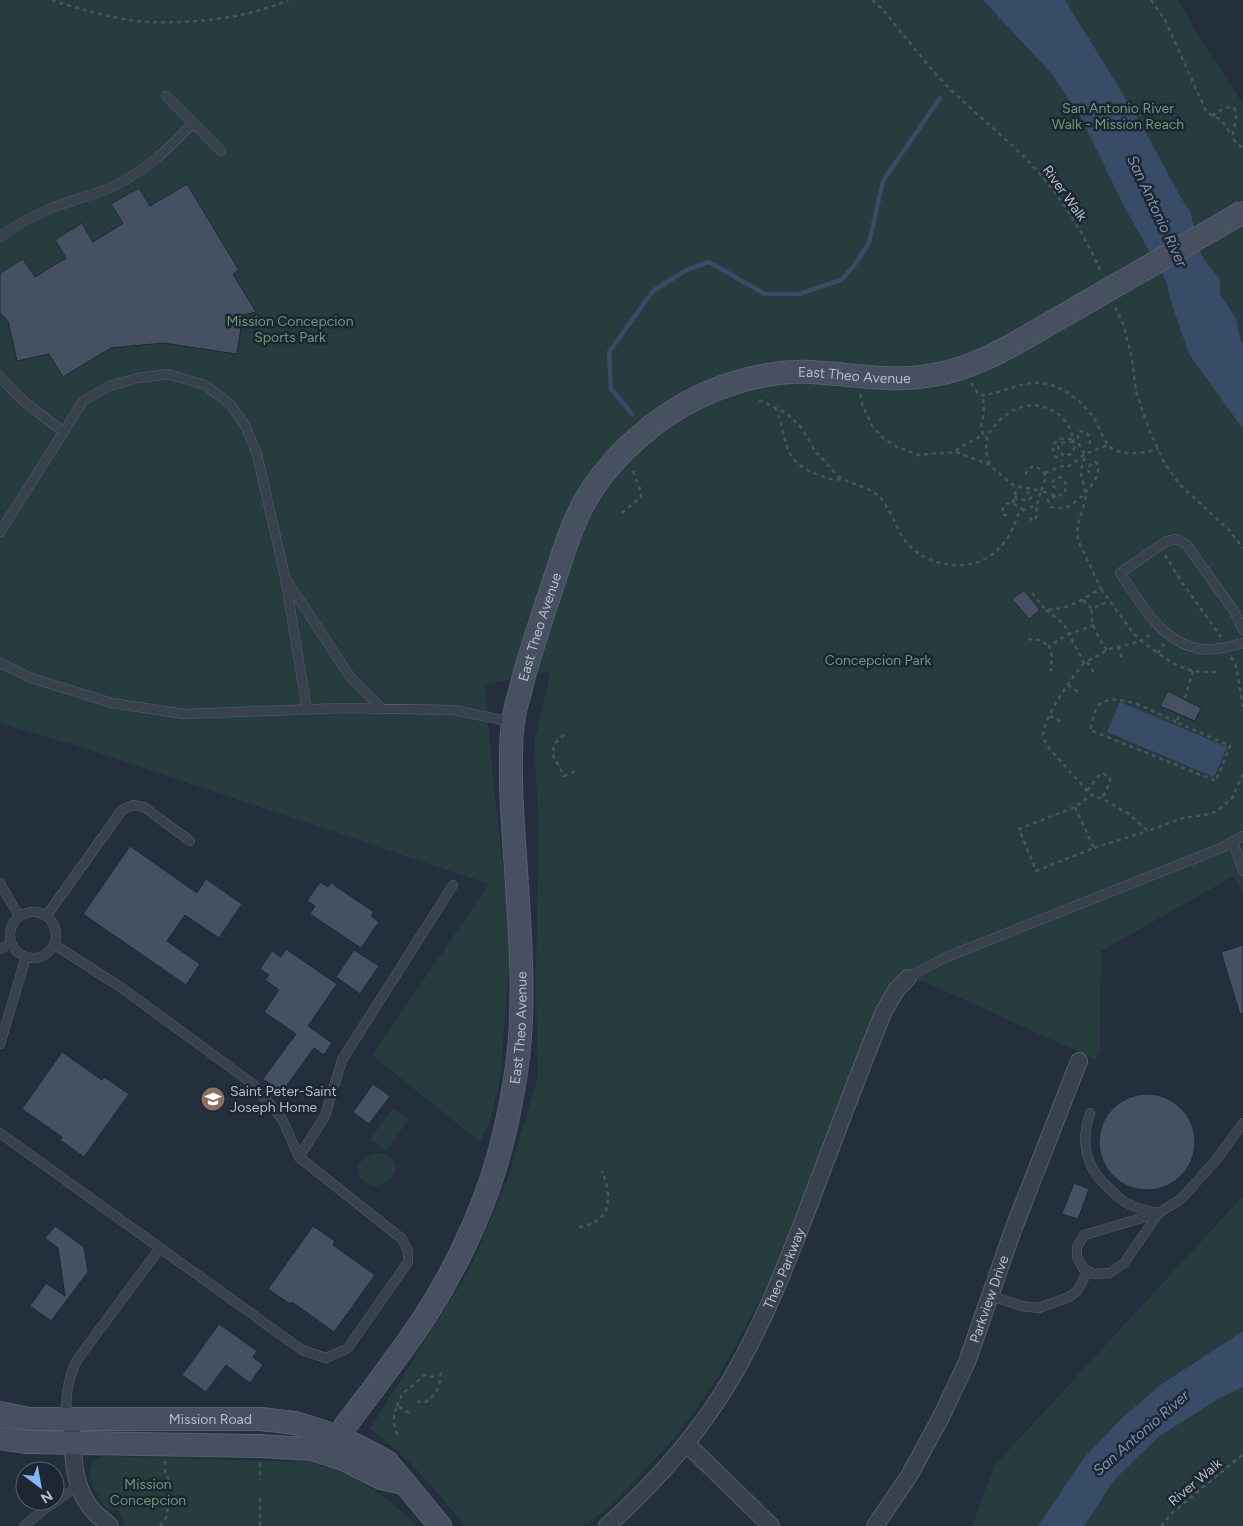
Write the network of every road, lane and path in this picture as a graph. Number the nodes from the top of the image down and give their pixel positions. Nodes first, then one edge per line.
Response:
1 (52, 0) edge
2 (288, 0) edge
3 (872, 0) edge
4 (1151, 0) edge
5 (166, 96) dead end
6 (1212, 116) junction
7 (193, 123) junction
8 (1233, 134) junction
9 (1243, 148) edge
10 (221, 151) dead end
11 (1243, 212) edge
12 (0, 237) edge
13 (1102, 276) dead end
14 (1113, 301) dead end
15 (964, 367) junction
16 (0, 376) edge
17 (860, 393) dead end
18 (983, 395) junction
19 (759, 400) dead end
20 (774, 407) junction
21 (64, 432) junction
22 (985, 435) junction
23 (1074, 441) junction
24 (1085, 445) dead end
25 (1109, 445) junction
26 (1158, 449) junction
27 (956, 452) junction
28 (1085, 454) junction
29 (1062, 461) dead end
30 (989, 465) junction
31 (632, 467) dead end
32 (1092, 472) dead end
33 (1045, 473) junction
34 (1029, 478) dead end
35 (843, 479) junction
36 (1058, 484) dead end
37 (1020, 486) junction
38 (1041, 491) junction
39 (1085, 492) junction
40 (1026, 493) dead end
41 (1015, 496) junction
42 (1056, 496) junction
43 (1013, 504) junction
44 (1036, 504) junction
45 (1024, 510) junction
46 (622, 513) dead end
47 (1007, 515) dead end
48 (1030, 517) dead end
49 (0, 532) edge
50 (1160, 546) junction
51 (1243, 548) edge
52 (285, 577) junction
53 (1102, 589) junction
54 (1032, 593) dead end
55 (1082, 599) junction
56 (1110, 601) junction
57 (1044, 609) junction
58 (1092, 609) junction
59 (1094, 625) junction
60 (1156, 630) dead end
61 (1243, 630) edge
62 (1069, 634) junction
63 (1028, 639) dead end
64 (1166, 640) dead end
65 (1140, 641) junction
66 (1243, 643) edge
67 (1049, 646) junction
68 (1118, 646) junction
69 (1227, 647) junction
70 (1107, 650) junction
71 (1158, 653) junction
72 (1085, 662) junction
73 (1123, 662) dead end
74 (0, 663) edge
75 (1193, 671) junction
76 (1052, 672) dead end
77 (1217, 672) dead end
78 (1095, 674) dead end
79 (1068, 684) junction
80 (1081, 694) dead end
81 (1243, 706) edge
82 (382, 709) junction
83 (307, 710) junction
84 (1050, 716) junction
85 (512, 722) junction
86 (1176, 722) junction
87 (1064, 723) dead end
88 (564, 735) dead end
89 (576, 771) dead end
90 (1243, 774) edge
91 (1087, 790) junction
92 (1090, 794) junction
93 (1102, 798) junction
94 (1076, 807) junction
95 (1148, 832) junction
96 (1243, 836) edge
97 (190, 841) dead end
98 (1233, 842) junction
99 (1094, 848) junction
100 (1243, 871) edge
101 (0, 883) edge
102 (453, 885) dead end
103 (47, 915) junction
104 (19, 916) junction
105 (11, 943) junction
106 (55, 945) junction
107 (0, 949) edge
108 (26, 957) junction
109 (908, 978) joint
110 (0, 1044) edge
111 (1079, 1061) dead end
112 (1090, 1113) dead end
113 (1243, 1123) edge
114 (0, 1133) edge
115 (299, 1157) junction
116 (602, 1171) dead end
117 (1159, 1213) junction
118 (580, 1227) dead end
119 (160, 1248) junction
120 (1088, 1271) junction
121 (991, 1296) junction
122 (441, 1372) dead end
123 (435, 1377) dead end
124 (416, 1402) dead end
125 (397, 1406) junction
126 (0, 1413) edge
127 (410, 1414) dead end
128 (69, 1419) junction
129 (397, 1435) dead end
130 (0, 1438) edge
131 (72, 1443) junction
132 (687, 1444) junction
133 (333, 1446) junction
134 (1243, 1454) edge
135 (260, 1459) dead end
136 (165, 1460) dead end
137 (260, 1480) dead end
138 (169, 1481) dead end
139 (78, 1486) junction
140 (169, 1498) dead end
141 (260, 1498) dead end
142 (24, 1526) edge
143 (110, 1526) edge
144 (160, 1526) edge
145 (260, 1526) edge
146 (440, 1526) edge
147 (607, 1526) edge
148 (771, 1526) edge
149 (875, 1526) edge
150 (1161, 1526) edge

1 - 2 path
3 - 13 path, River Walk
4 - 6 path
5 - 7 lane
6 - 8 path
6 - 8 path
7 - 10 lane
7 - 12 lane
8 - 9 path
11 - 15 street, East Theo Avenue, bridge
14 - 26 path
15 - 18 path
15 - 85 street, East Theo Avenue
16 - 21 lane
17 - 27 path
18 - 22 path
18 - 25 path
19 - 20 path
20 - 35 path
20 - 35 path
21 - 49 lane
21 - 52 lane
22 - 23 path
22 - 27 path
22 - 30 path
23 - 23 path
23 - 29 path
24 - 28 path
25 - 26 path
25 - 28 path
26 - 51 path
27 - 30 path
28 - 33 path
28 - 39 path
30 - 37 path
31 - 46 path
32 - 39 path
33 - 34 path
33 - 38 path
35 - 45 path
36 - 42 path
37 - 38 path
37 - 41 path
38 - 42 path
38 - 44 path
39 - 42 path
39 - 53 path
40 - 41 path
41 - 43 path
43 - 45 path
43 - 47 path
44 - 45 path
44 - 48 path
50 - 61 lane
50 - 69 path
50 - 69 lane
52 - 82 lane
52 - 83 lane
53 - 55 path
53 - 56 path
54 - 57 path
55 - 57 path
55 - 58 path
56 - 58 path
56 - 65 path
57 - 62 path
58 - 59 path
59 - 62 path
59 - 70 path
60 - 65 path
62 - 67 path
62 - 72 path
63 - 67 path
64 - 71 path
65 - 68 path
65 - 71 path
66 - 69 lane
67 - 76 path
68 - 70 path
68 - 73 path
69 - 81 path
70 - 72 path
71 - 75 path
72 - 78 path
72 - 79 path
74 - 83 lane
75 - 77 path
75 - 86 path
79 - 80 path
79 - 84 path
82 - 83 lane
82 - 85 lane
84 - 87 path
84 - 91 path
85 - 133 street, East Theo Avenue
86 - 86 path
88 - 89 path
90 - 95 path
91 - 92 path
91 - 93 path
92 - 93 path
92 - 94 path
93 - 95 path
94 - 99 path
94 - 99 path
95 - 99 path
96 - 98 lane
97 - 103 lane
98 - 100 lane
98 - 109 lane
101 - 104 lane
102 - 115 lane
103 - 104 lane
103 - 106 lane
104 - 105 lane
105 - 107 lane
105 - 108 lane
106 - 108 lane
106 - 115 lane
108 - 110 lane
109 - 132 street, Theo Parkway
111 - 121 street, Parkview Drive
112 - 117 lane
113 - 117 lane
114 - 119 lane
115 - 119 lane
116 - 118 path
117 - 120 lane
117 - 120 lane
119 - 128 lane
120 - 121 lane
121 - 149 street, Parkview Drive
122 - 124 path
123 - 125 path
125 - 127 path
125 - 129 path
126 - 128 street, Mission Road
128 - 131 street
128 - 133 street, Mission Road
130 - 131 street, Mission Road
131 - 133 street, Mission Road
131 - 139 street
132 - 147 street, Theo Parkway
132 - 148 street
133 - 146 street, Mission Road
134 - 150 path, River Walk
135 - 137 path
136 - 138 path
139 - 142 lane
139 - 143 street
140 - 144 path
141 - 145 path

